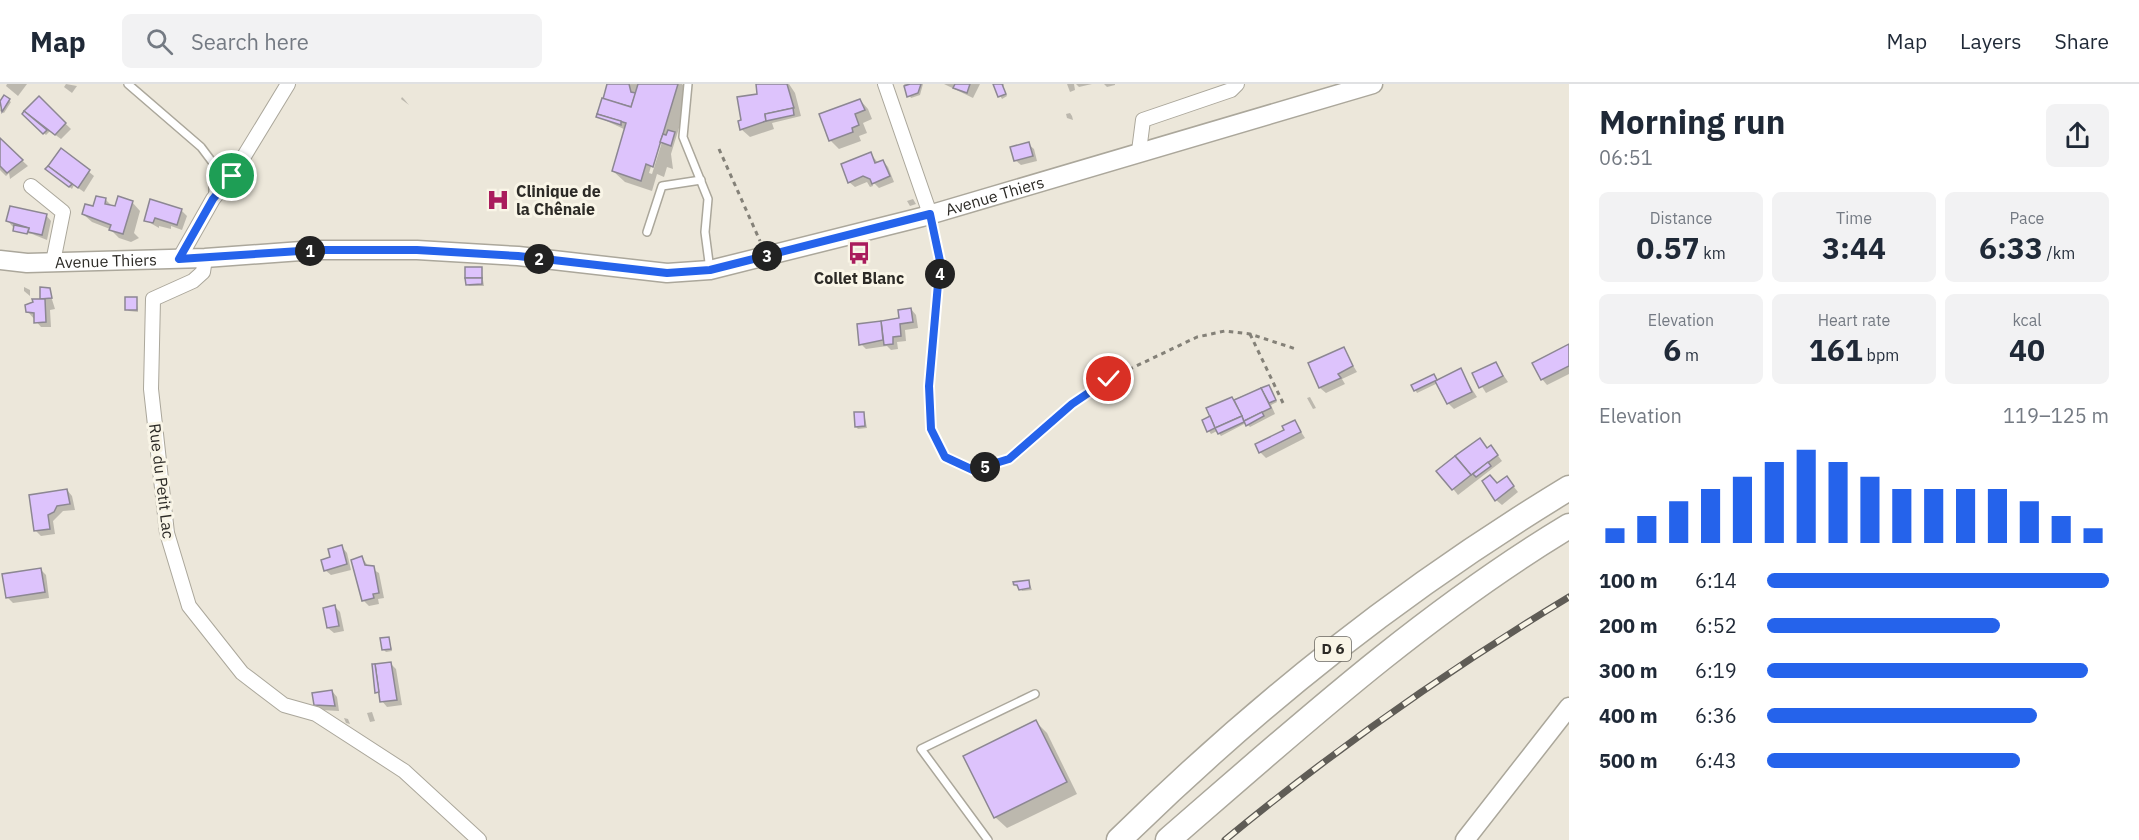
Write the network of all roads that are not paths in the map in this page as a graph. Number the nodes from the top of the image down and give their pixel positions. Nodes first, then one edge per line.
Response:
1 (128, 84) edge
2 (288, 84) edge
3 (688, 84) edge
4 (885, 84) edge
5 (1237, 84) edge
6 (1373, 84) edge
7 (1138, 152) junction
8 (701, 180) junction
9 (31, 186) dead end
10 (213, 199) junction
11 (930, 214) junction
12 (647, 232) dead end
13 (205, 258) junction
14 (179, 259) junction
15 (0, 260) edge
16 (53, 262) junction
17 (710, 270) junction
18 (1569, 488) edge
19 (1569, 526) edge
20 (1035, 694) dead end
21 (1569, 707) edge
22 (479, 840) edge
23 (988, 840) edge
24 (1119, 840) edge
25 (1168, 840) edge
26 (1465, 840) edge

1 - 10 lane
2 - 10 street
3 - 8 lane
4 - 11 street
5 - 7 street
6 - 7 main road, Avenue Thiers
7 - 11 main road, Avenue Thiers
8 - 12 lane
8 - 17 lane
9 - 16 street
10 - 14 street
11 - 17 main road, Avenue Thiers
13 - 14 main road, Avenue Thiers
13 - 17 main road, Avenue Thiers
13 - 22 street, Rue du Petit Lac
14 - 16 main road, Avenue Thiers
15 - 16 main road, Avenue Thiers
18 - 24 highway, D 6
19 - 25 highway, D 6
20 - 23 lane
21 - 26 main road

